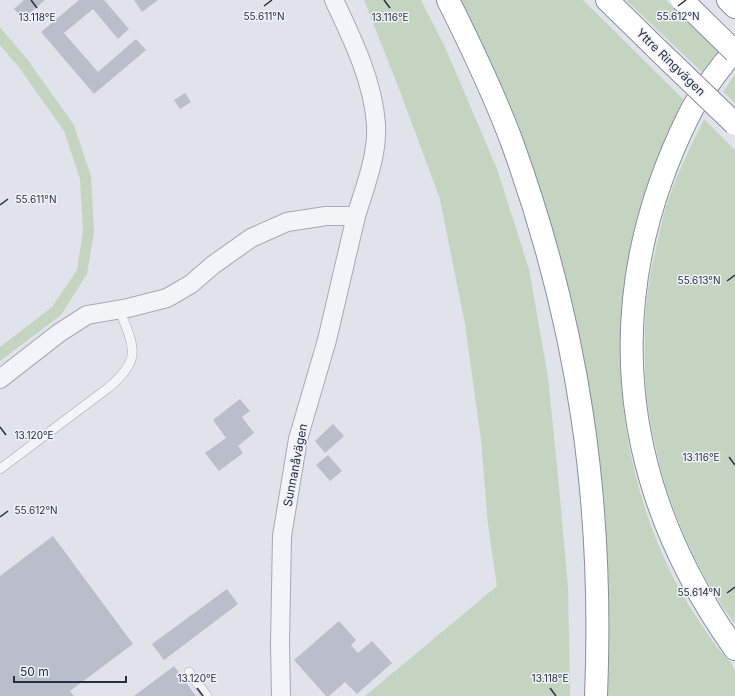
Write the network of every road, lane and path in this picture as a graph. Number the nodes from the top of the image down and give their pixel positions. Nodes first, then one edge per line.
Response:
1 (334, 0) edge
2 (448, 0) edge
3 (607, 0) edge
4 (682, 0) edge
5 (728, 0) edge
6 (735, 7) edge
7 (735, 50) edge
8 (735, 124) edge
9 (356, 216) junction
10 (119, 309) junction
11 (0, 379) edge
12 (0, 469) edge
13 (735, 649) edge
14 (189, 672) dead end
15 (207, 696) edge
16 (281, 696) edge
17 (596, 696) edge

1 - 9 street, Sunnanåvägen
2 - 17 highway
3 - 8 highway, Yttre Ringvägen, bridge
4 - 7 highway, bridge
5 - 6 highway
7 - 13 highway
9 - 10 street
9 - 16 street, Sunnanåvägen
10 - 11 street
10 - 12 lane
14 - 15 lane

